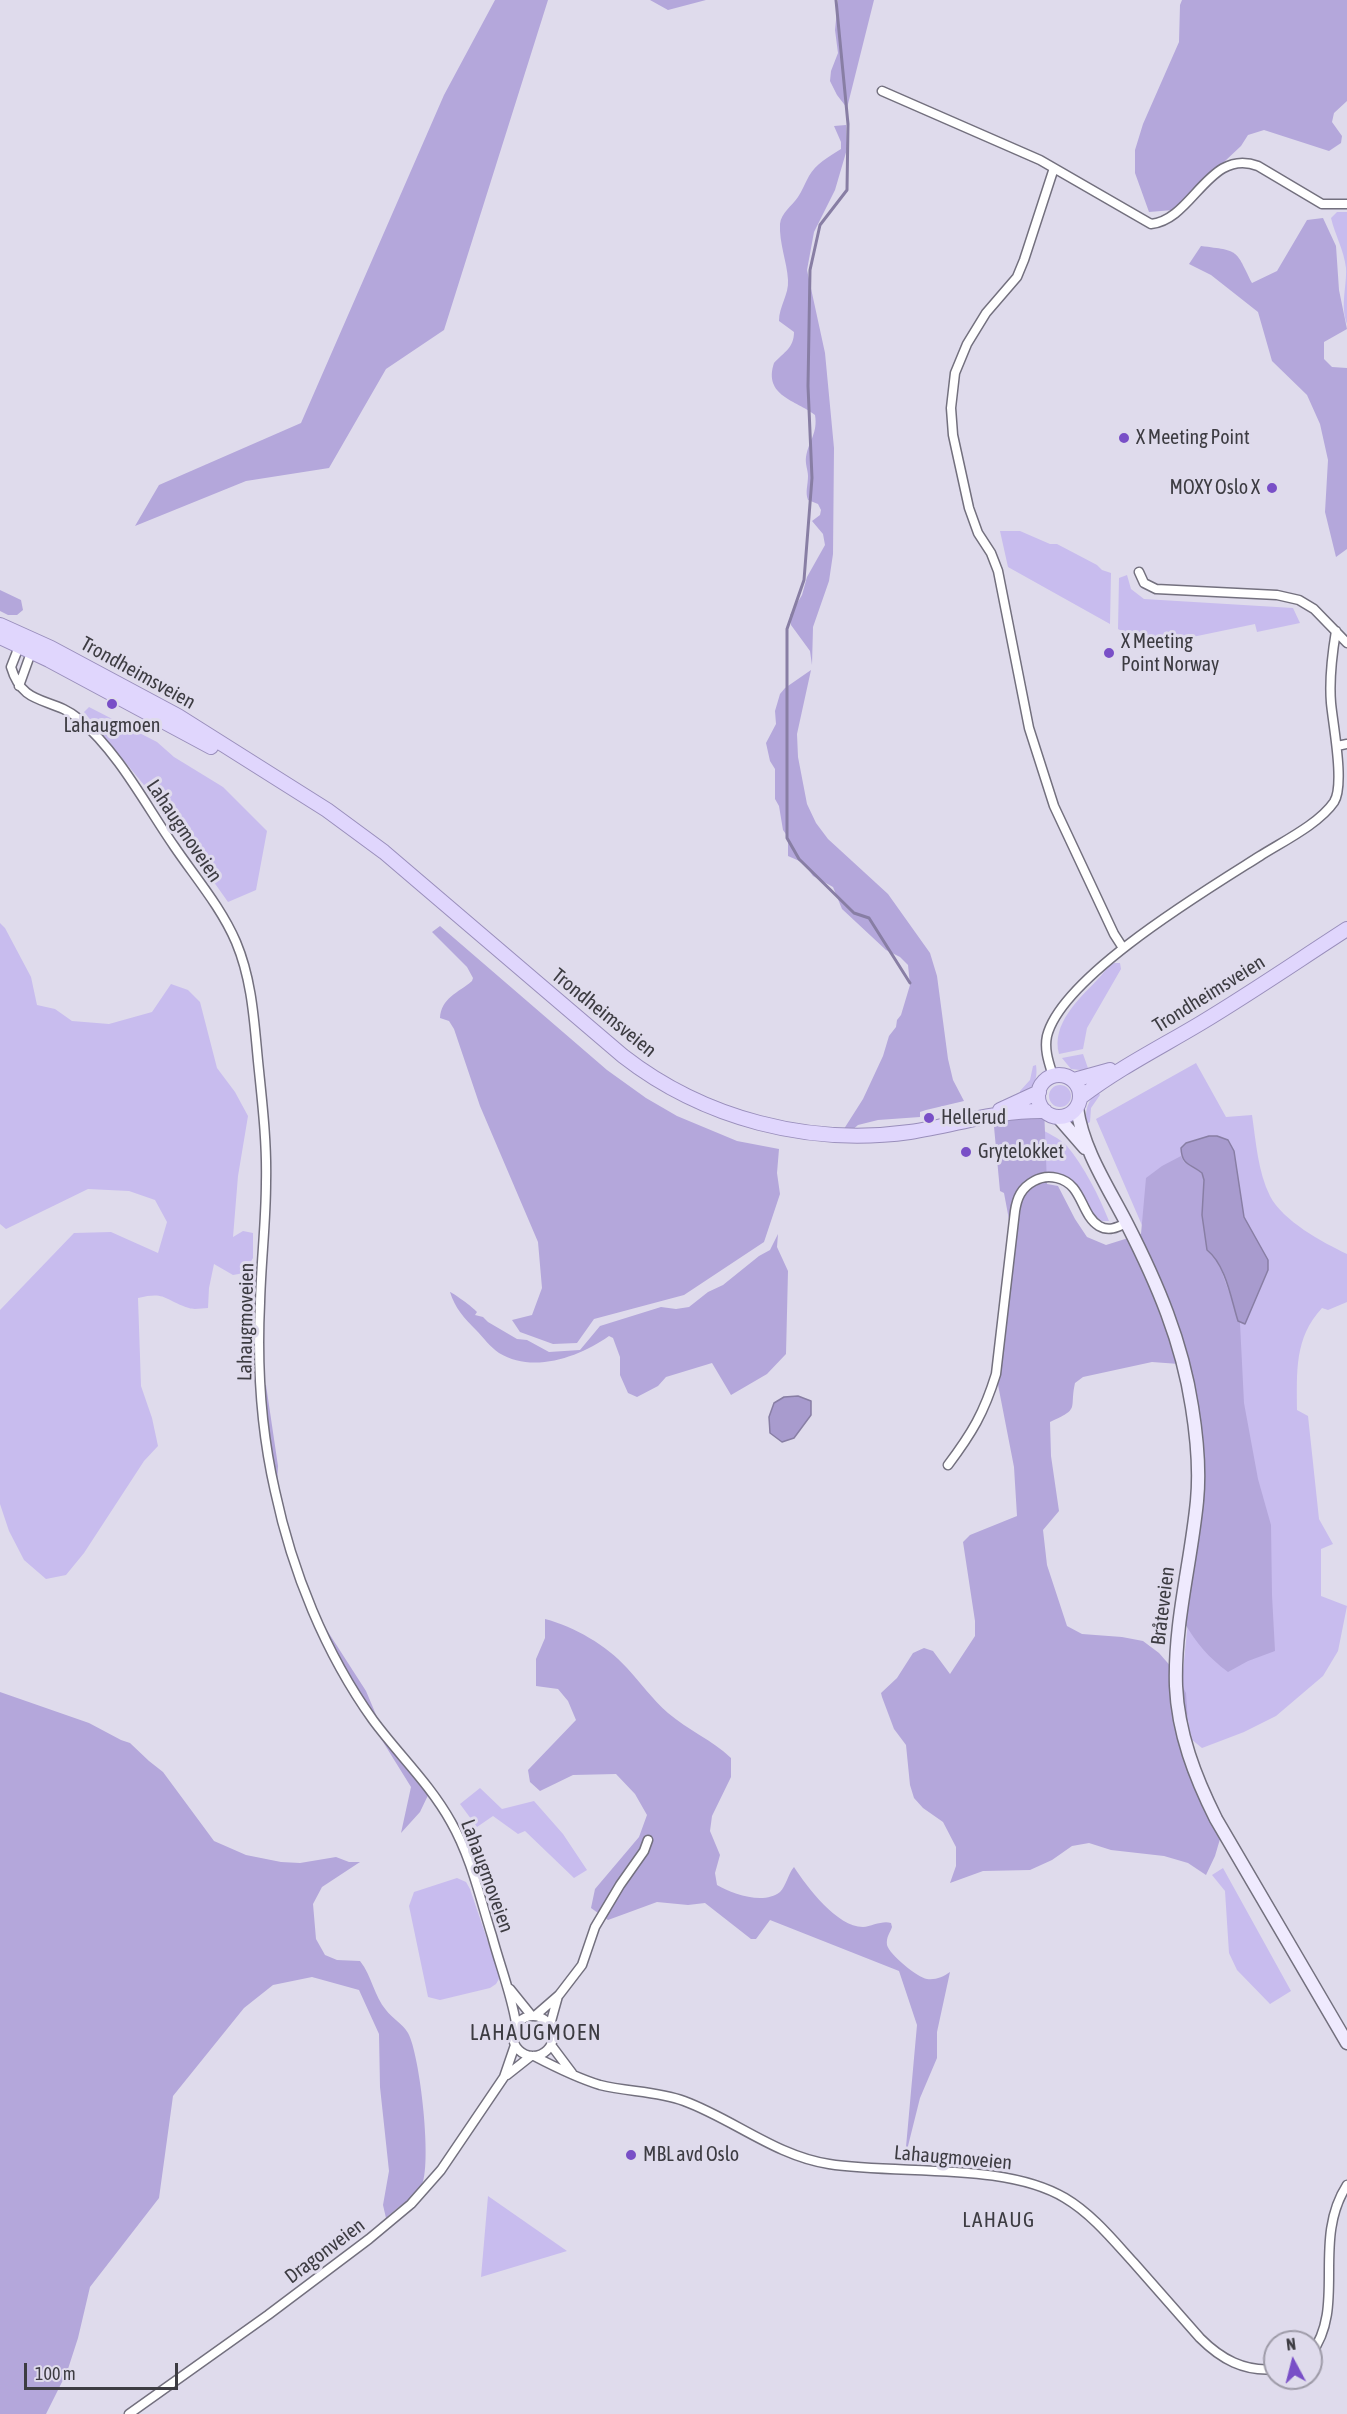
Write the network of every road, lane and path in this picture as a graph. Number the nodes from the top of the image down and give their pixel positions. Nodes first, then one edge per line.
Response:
1 (882, 91) dead end
2 (1054, 168) junction
3 (1347, 204) edge
4 (1139, 572) dead end
5 (0, 625) edge
6 (1336, 631) junction
7 (0, 637) edge
8 (1347, 643) edge
9 (18, 645) junction
10 (32, 645) junction
11 (19, 686) junction
12 (1347, 744) edge
13 (1337, 746) junction
14 (1347, 929) edge
15 (1347, 939) edge
16 (1123, 948) junction
17 (1312, 953) junction
18 (1126, 1065) junction
19 (1053, 1076) junction
20 (1074, 1080) junction
21 (1039, 1092) junction
22 (1079, 1102) junction
23 (1045, 1111) junction
24 (990, 1114) junction
25 (1058, 1117) junction
26 (1090, 1153) junction
27 (1126, 1223) junction
28 (948, 1466) dead end
29 (648, 1840) dead end
30 (510, 1989) junction
31 (559, 1995) junction
32 (534, 2015) junction
33 (516, 2023) junction
34 (550, 2025) junction
35 (1347, 2043) edge
36 (551, 2045) junction
37 (515, 2046) junction
38 (532, 2056) junction
39 (573, 2073) junction
40 (504, 2077) junction
41 (1347, 2185) edge
42 (1339, 2270) dead end
43 (1334, 2326) dead end
44 (1323, 2343) edge
45 (1263, 2368) edge
46 (129, 2414) edge

1 - 2 street
2 - 3 street
2 - 16 street
4 - 6 street
5 - 10 main road, Trondheimsveien
6 - 8 street
6 - 13 street
7 - 9 main road, Trondheimsveien
9 - 10 main road, Trondheimsveien
9 - 11 street
10 - 11 street
10 - 24 main road, Trondheimsveien
11 - 30 street, Lahaugmoveien
12 - 13 street
13 - 16 street
14 - 17 main road, Trondheimsveien
15 - 17 main road, Trondheimsveien
16 - 19 street
17 - 18 main road, Trondheimsveien
18 - 20 main road, Trondheimsveien
18 - 22 main road, Trondheimsveien
19 - 20 main road
19 - 21 main road
20 - 22 main road
21 - 23 main road
21 - 24 main road, Trondheimsveien
22 - 25 main road
22 - 26 main road, Bråteveien
23 - 24 main road, Trondheimsveien
23 - 25 main road
25 - 26 main road, Bråteveien
26 - 27 main road, Bråteveien
27 - 28 street
27 - 35 main road, Bråteveien
29 - 31 street
30 - 32 street, Lahaugmoveien
30 - 33 street, Lahaugmoveien
31 - 32 street
31 - 34 street
32 - 33 street
32 - 34 street
33 - 37 street
34 - 36 street
36 - 38 street
36 - 39 street, Lahaugmoveien
37 - 38 street
37 - 40 street, Dragonveien
38 - 39 street, Lahaugmoveien
38 - 40 street, Dragonveien
39 - 45 street, Lahaugmoveien
40 - 46 street, Dragonveien
41 - 42 street
43 - 44 street

